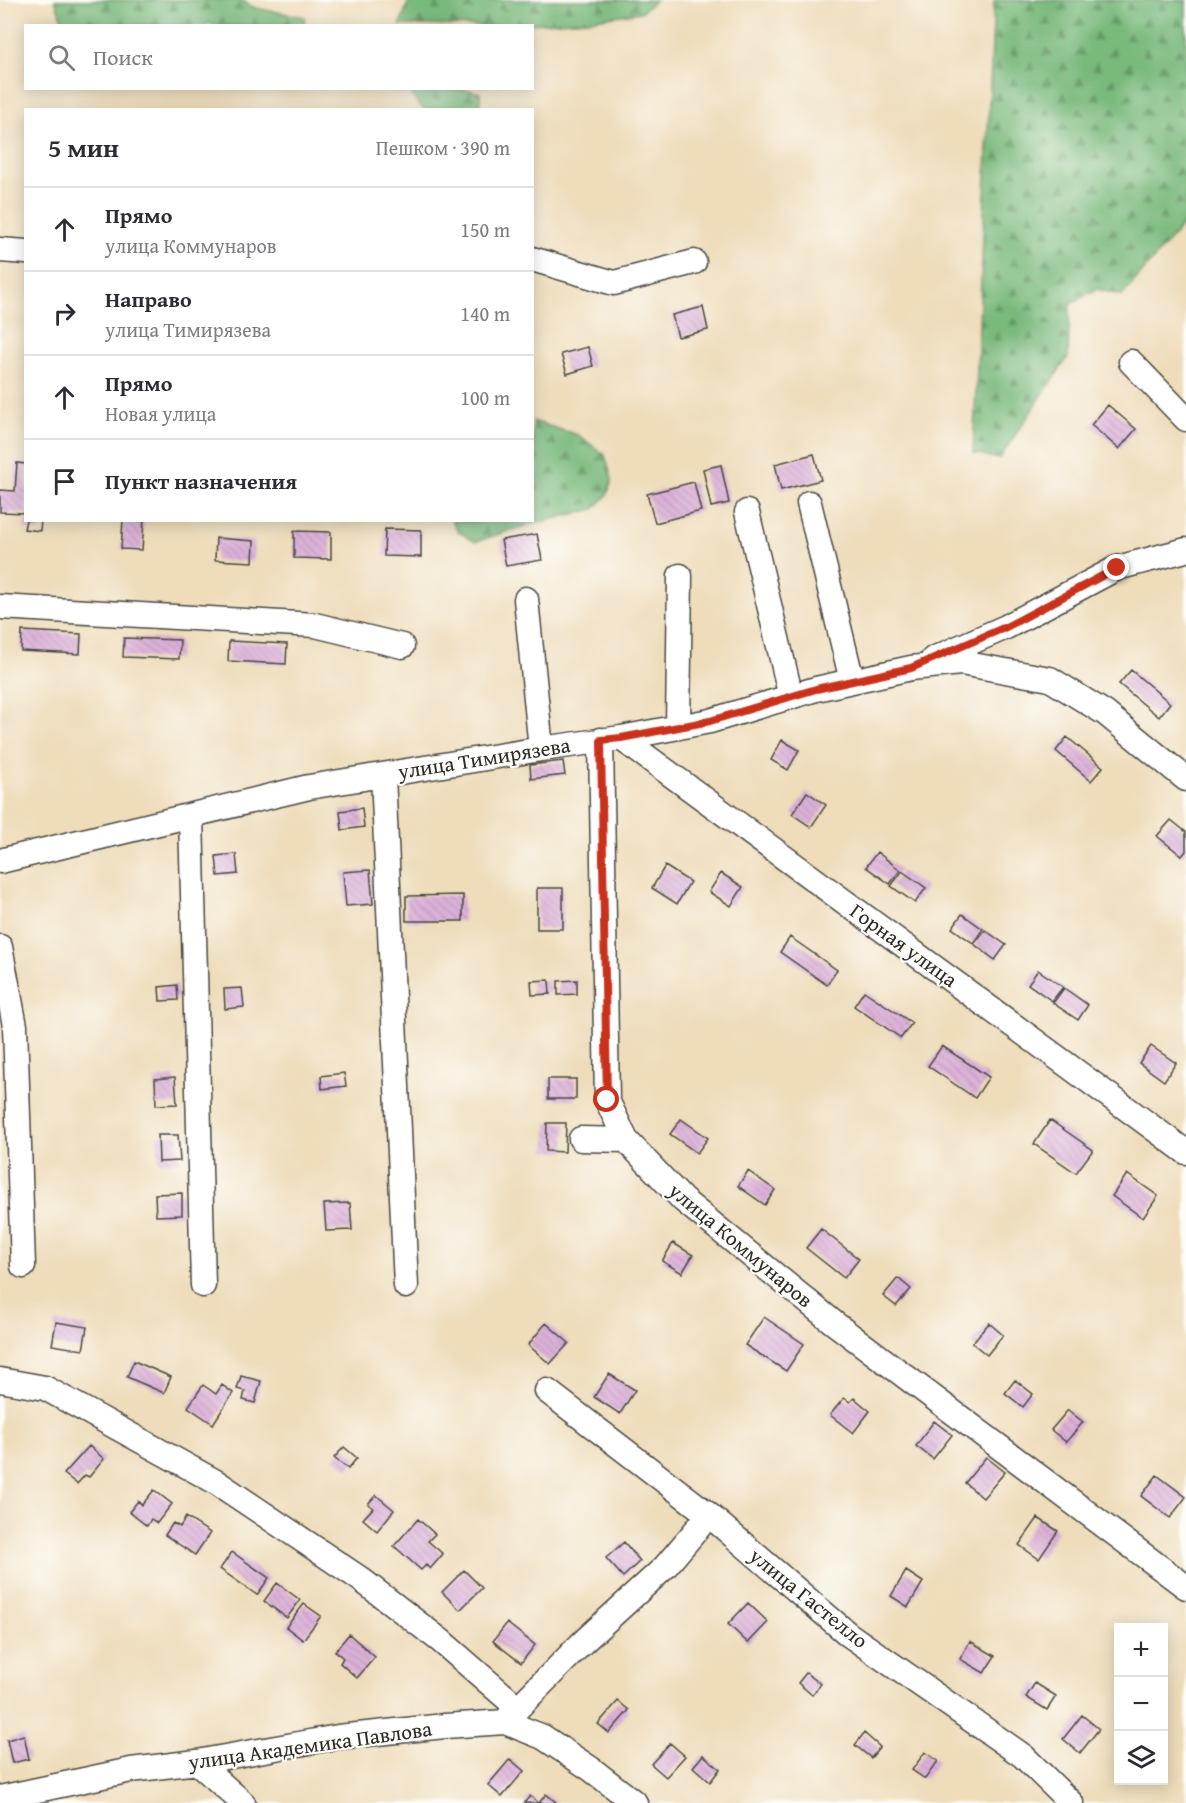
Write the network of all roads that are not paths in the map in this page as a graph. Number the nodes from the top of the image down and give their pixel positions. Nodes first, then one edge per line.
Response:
1 (0, 250) edge
2 (24, 252) edge
3 (534, 260) edge
4 (694, 262) dead end
5 (1131, 362) dead end
6 (1186, 419) edge
7 (809, 503) dead end
8 (747, 512) dead end
9 (1186, 550) edge
10 (680, 576) dead end
11 (526, 598) dead end
12 (0, 606) edge
13 (402, 646) dead end
14 (911, 668) junction
15 (852, 681) junction
16 (791, 696) junction
17 (678, 727) junction
18 (611, 739) junction
19 (541, 749) junction
20 (383, 775) junction
21 (1186, 779) edge
22 (191, 816) junction
23 (0, 861) edge
24 (0, 947) edge
25 (581, 1139) dead end
26 (626, 1140) junction
27 (1186, 1152) edge
28 (23, 1266) dead end
29 (203, 1285) dead end
30 (406, 1286) dead end
31 (0, 1380) edge
32 (547, 1392) dead end
33 (709, 1515) junction
34 (1186, 1587) edge
35 (512, 1715) junction
36 (197, 1761) junction
37 (0, 1798) edge
38 (243, 1803) edge
39 (635, 1803) edge
40 (1071, 1803) edge

1 - 2 street
3 - 4 street
5 - 6 street
7 - 15 street
8 - 16 street
9 - 14 street
10 - 17 street
11 - 19 street
12 - 13 street
14 - 15 street, улица Тимирязева
14 - 21 street, улица Тимирязева
15 - 16 street, улица Тимирязева
16 - 17 street, улица Тимирязева
17 - 18 street, улица Тимирязева
18 - 19 street, улица Тимирязева
18 - 26 street, улица Коммунаров
18 - 27 street, Горная улица
19 - 20 street, улица Тимирязева
20 - 22 street, улица Тимирязева
20 - 30 street
22 - 23 street, улица Тимирязева
22 - 29 street
24 - 28 street
25 - 26 street
26 - 34 street, улица Коммунаров
31 - 35 street
32 - 33 street, улица Гастелло
33 - 35 street
33 - 40 street, улица Гастелло
35 - 36 street, улица Академика Павлова
35 - 39 street, улица Академика Павлова
36 - 37 street, улица Академика Павлова
36 - 38 street

